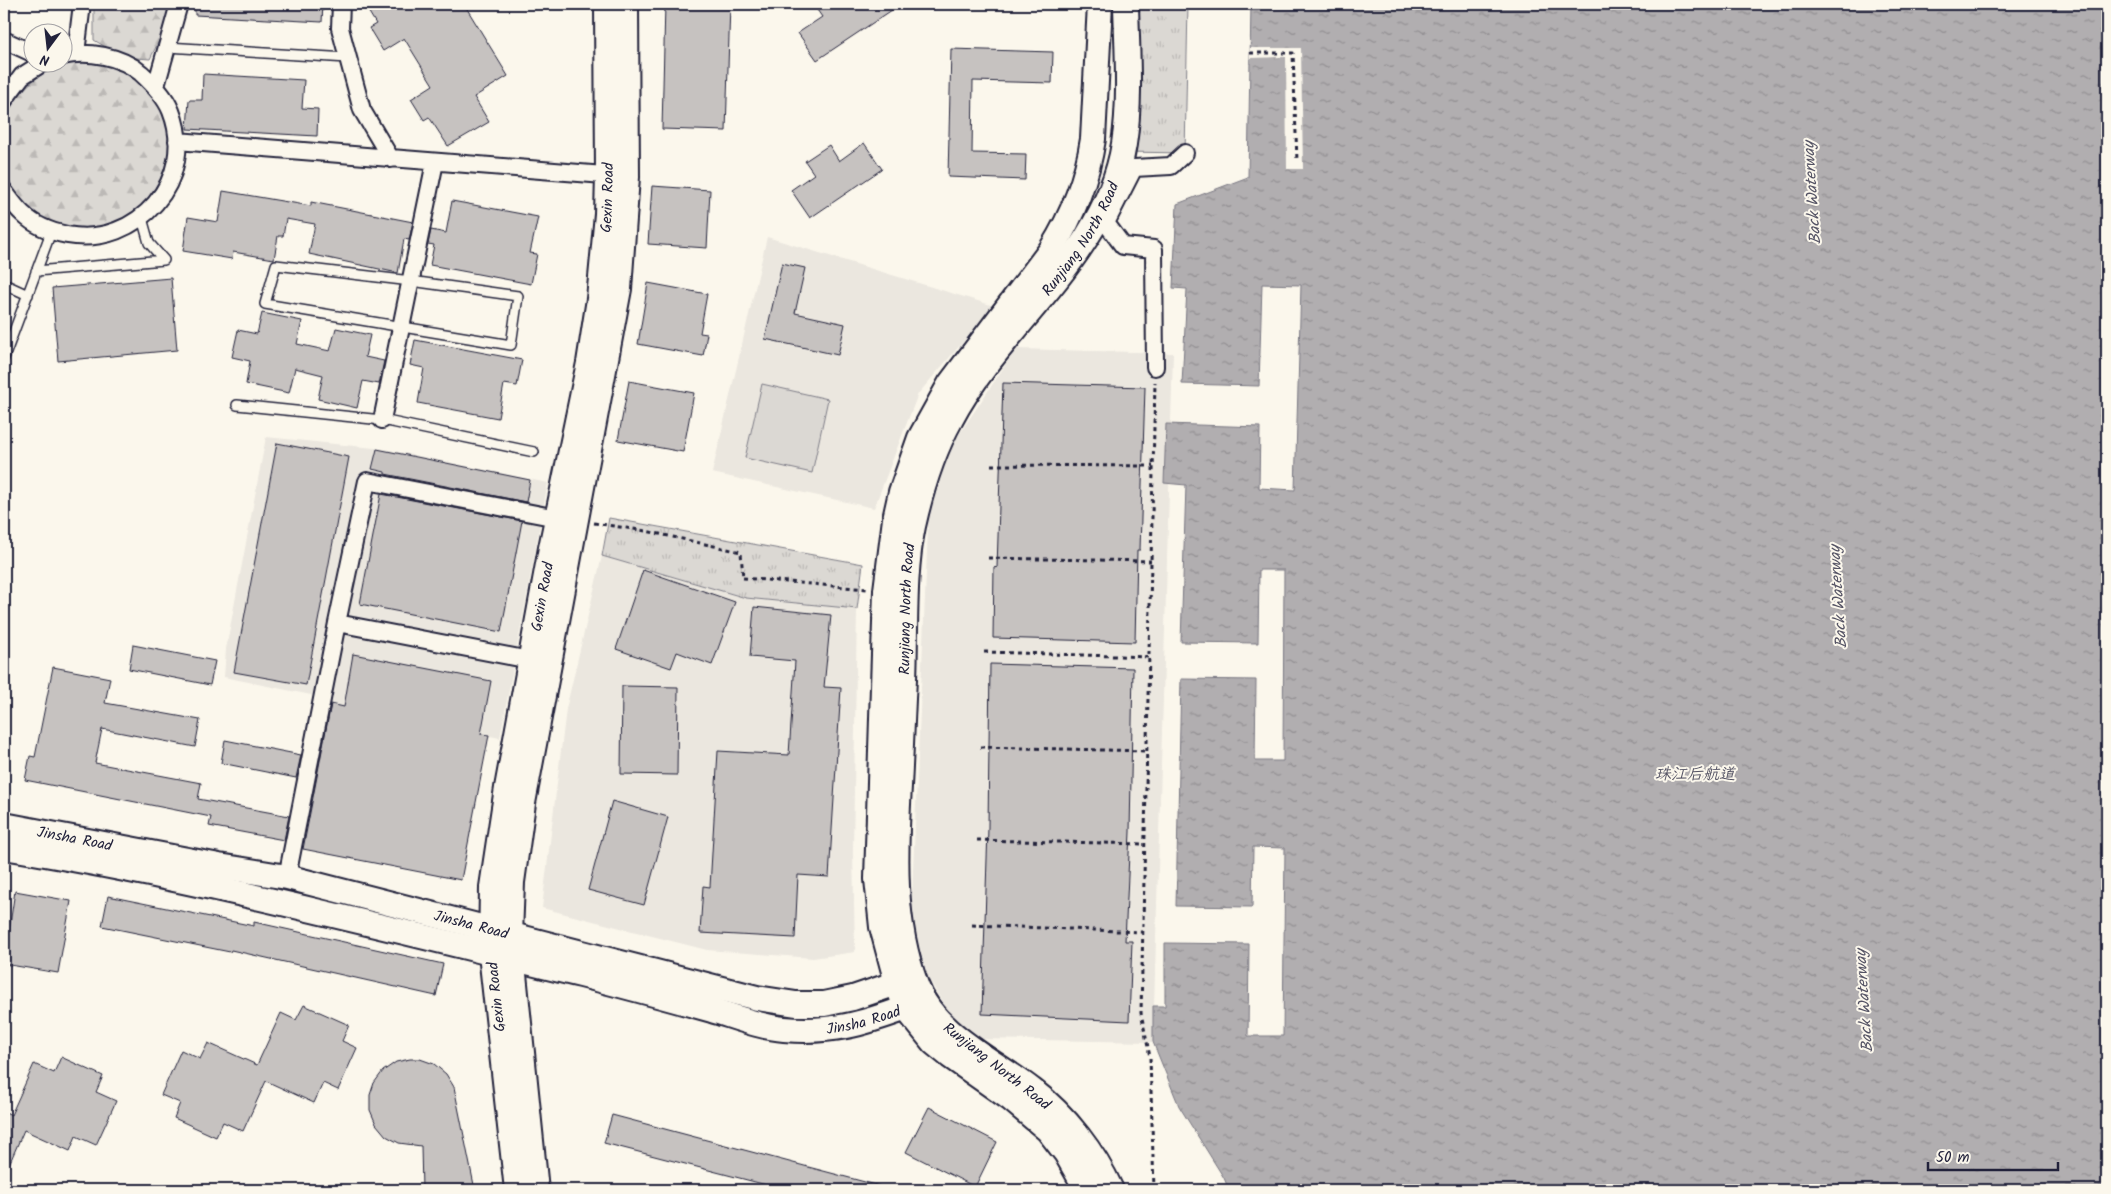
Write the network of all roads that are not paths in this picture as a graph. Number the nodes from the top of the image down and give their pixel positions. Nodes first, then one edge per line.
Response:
1 (82, 4) edge
2 (179, 4) edge
3 (341, 4) edge
4 (606, 4) edge
5 (626, 4) edge
6 (1100, 4) edge
7 (1126, 4) edge
8 (4, 40) edge
9 (72, 43) edge
10 (167, 46) junction
11 (22, 48) edge
12 (72, 55) edge
13 (348, 58) junction
14 (28, 72) edge
15 (156, 86) junction
16 (4, 100) edge
17 (177, 141) junction
18 (1185, 153) dead end
19 (392, 159) junction
20 (435, 162) junction
21 (617, 176) junction
22 (4, 191) edge
23 (142, 218) junction
24 (51, 232) junction
25 (36, 272) junction
26 (411, 280) junction
27 (4, 284) edge
28 (28, 295) junction
29 (401, 326) junction
30 (7, 341) edge
31 (4, 358) edge
32 (1155, 367) road end
33 (237, 405) dead end
34 (382, 420) junction
35 (534, 452) dead end
36 (567, 519) junction
37 (337, 623) junction
38 (530, 660) junction
39 (4, 825) edge
40 (4, 847) edge
41 (287, 877) junction
42 (500, 933) junction
43 (502, 956) junction
44 (907, 993) junction
45 (517, 1190) edge
46 (536, 1190) edge
47 (1088, 1190) edge
48 (1111, 1190) edge

1 - 9 street
2 - 10 street
3 - 13 street
4 - 21 street, Gexin Road
5 - 21 street, Gexin Road
6 - 44 street, Runjiang North Road
7 - 44 street, Runjiang North Road
8 - 11 street
10 - 13 lane
10 - 15 street
12 - 15 street
13 - 19 street
14 - 16 street
15 - 17 street
17 - 19 street
17 - 23 street
18 - 32 street
19 - 20 street
20 - 21 street
20 - 26 street
21 - 36 street, Gexin Road
22 - 24 street
23 - 24 street
23 - 25 lane
24 - 25 lane
25 - 28 lane
26 - 29 street
26 - 29 lane
26 - 29 lane
27 - 28 lane
28 - 30 lane
29 - 34 street
30 - 31 lane
33 - 34 lane
34 - 35 lane
36 - 37 street
36 - 38 street, Gexin Road
36 - 42 street, Gexin Road
37 - 38 street
37 - 41 street
38 - 42 street, Gexin Road
39 - 41 street, Jinsha Road
40 - 43 street, Jinsha Road
41 - 42 street, Jinsha Road
42 - 43 street, Gexin Road
42 - 44 street, Jinsha Road
43 - 44 street, Jinsha Road
43 - 45 street, Gexin Road
43 - 46 street, Gexin Road
44 - 47 street, Runjiang North Road
44 - 48 street, Runjiang North Road

